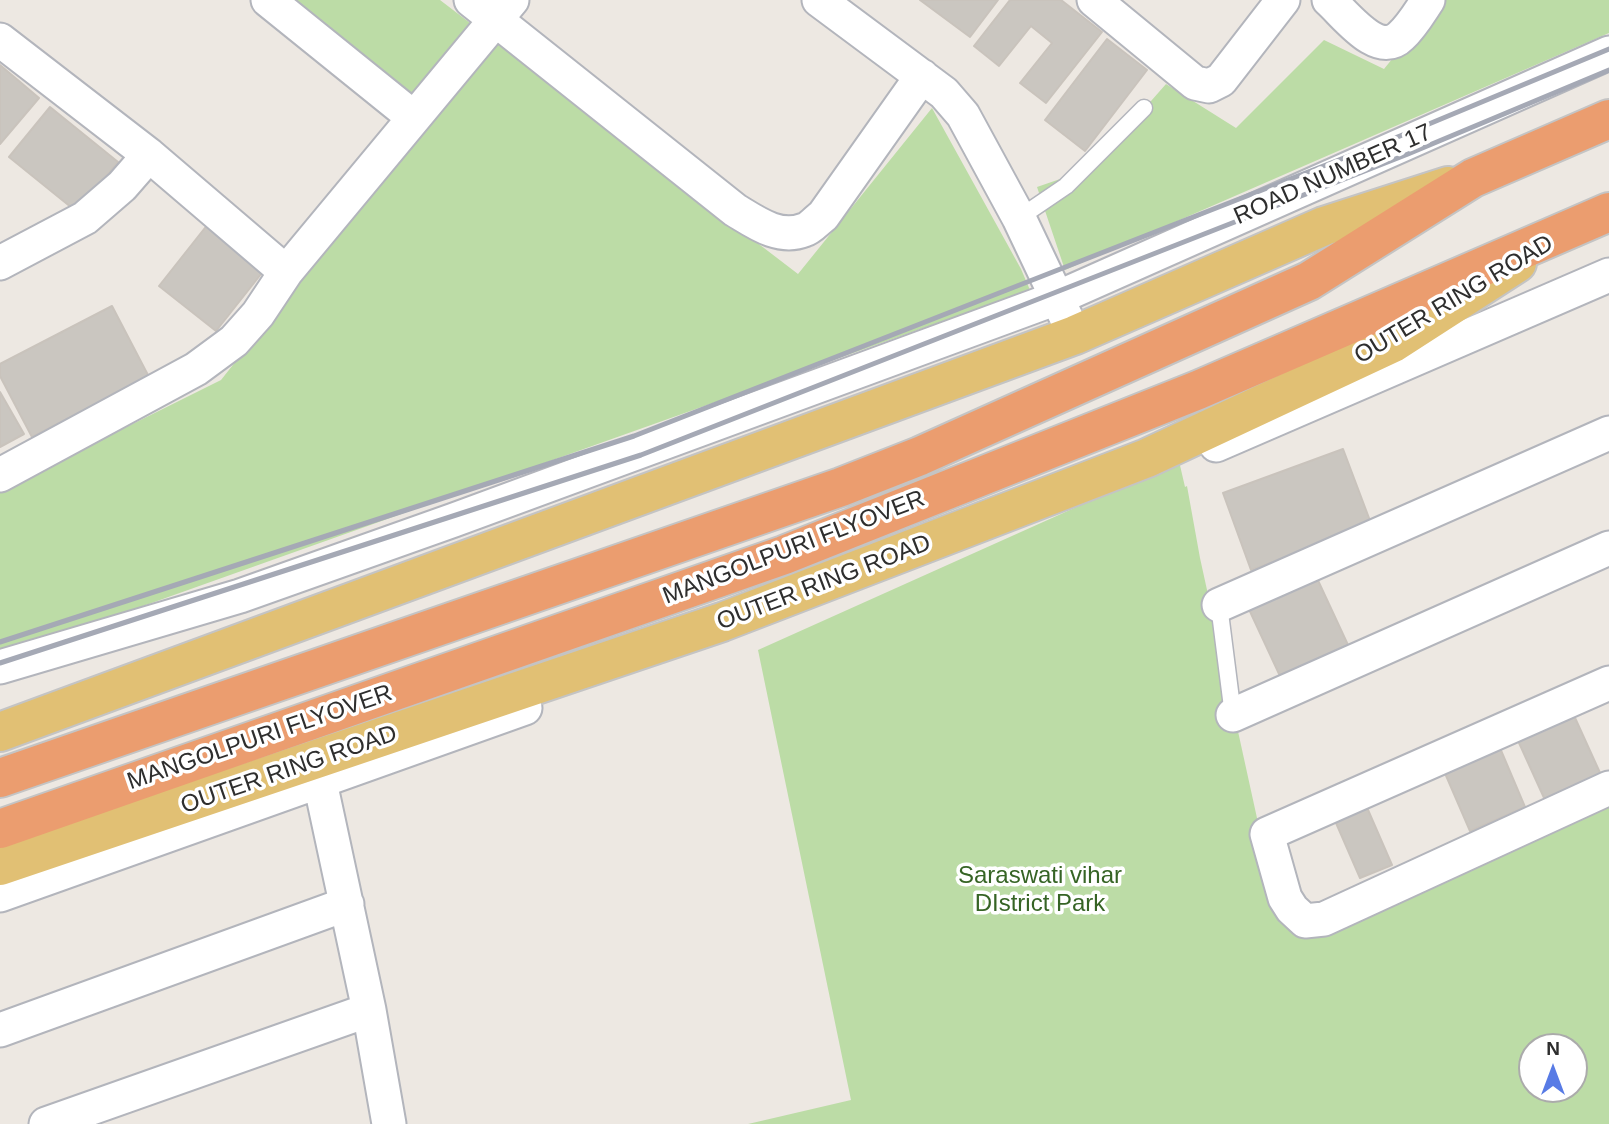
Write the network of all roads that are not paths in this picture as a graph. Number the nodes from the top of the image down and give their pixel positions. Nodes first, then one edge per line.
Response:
1 (268, 0) edge
2 (820, 0) edge
3 (1094, 0) edge
4 (1283, 0) edge
5 (1329, 0) edge
6 (1428, 0) edge
7 (494, 7) edge
8 (0, 40) edge
9 (1609, 53) edge
10 (922, 76) junction
11 (1144, 108) dead end
12 (413, 117) junction
13 (1609, 119) edge
14 (149, 155) junction
15 (1473, 178) junction
16 (1609, 212) edge
17 (1019, 218) junction
18 (1572, 228) junction
19 (0, 263) edge
20 (286, 272) junction
21 (1609, 275) edge
22 (1057, 298) junction
23 (1075, 335) junction
24 (1609, 433) edge
25 (0, 475) edge
26 (1609, 548) edge
27 (1219, 606) joint
28 (0, 667) edge
29 (1609, 683) edge
30 (1233, 715) joint
31 (0, 732) edge
32 (0, 778) edge
33 (320, 782) junction
34 (1609, 788) edge
35 (0, 829) edge
36 (0, 866) edge
37 (0, 895) edge
38 (347, 904) junction
39 (369, 1010) junction
40 (0, 1030) edge
41 (46, 1124) edge
42 (389, 1124) edge

1 - 12 street
2 - 10 street
3 - 4 street
5 - 6 street
7 - 10 street
7 - 12 street
8 - 14 street
9 - 22 street, ROAD NUMBER 17
10 - 17 street
11 - 17 lane
12 - 20 street
13 - 15 highway
14 - 19 street
14 - 20 street
15 - 23 main road
15 - 32 highway, MANGOLPURI FLYOVER
16 - 18 highway, OUTER RING ROAD
17 - 22 street
18 - 35 highway, MANGOLPURI FLYOVER
18 - 36 main road, OUTER RING ROAD
20 - 25 street
21 - 33 street
22 - 23 street
22 - 28 street, ROAD NUMBER 17
23 - 31 main road
24 - 27 street
26 - 30 street
27 - 30 lane
29 - 34 street
33 - 37 street
33 - 38 street
38 - 39 street
38 - 40 street
39 - 41 street
39 - 42 street

